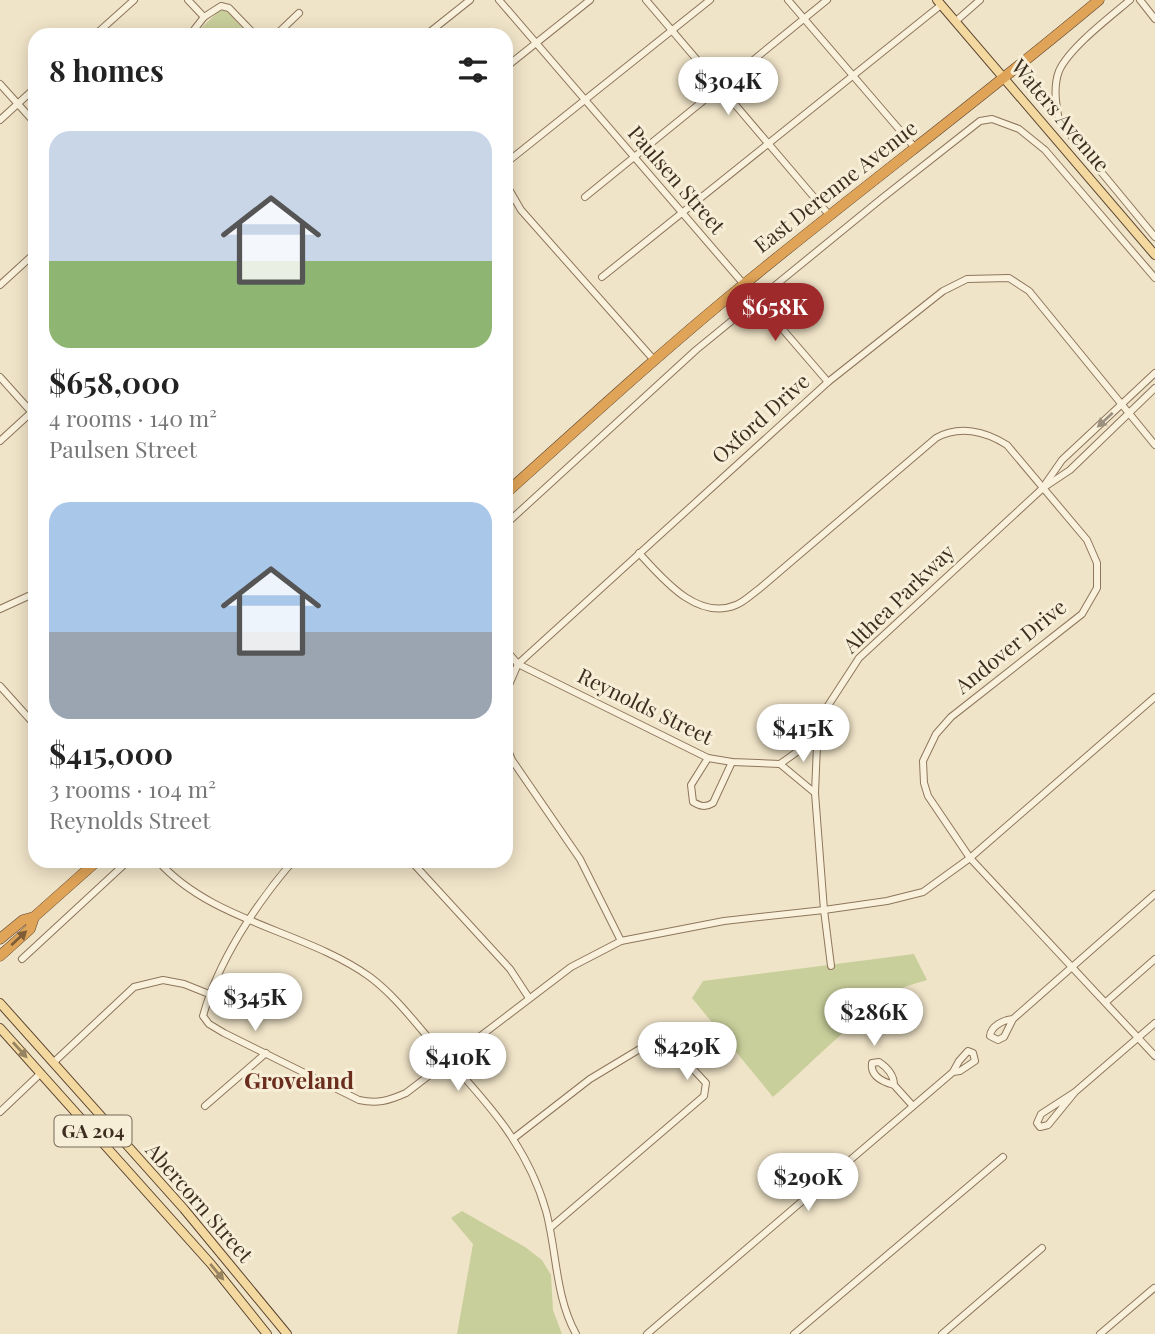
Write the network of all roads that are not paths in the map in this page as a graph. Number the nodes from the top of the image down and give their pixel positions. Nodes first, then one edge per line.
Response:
1 (134, 0) edge
2 (188, 0) edge
3 (470, 0) edge
4 (499, 0) edge
5 (590, 0) edge
6 (646, 0) edge
7 (710, 0) edge
8 (789, 0) edge
9 (827, 0) edge
10 (980, 0) edge
11 (1099, 0) edge
12 (1130, 0) edge
13 (1140, 0) edge
14 (939, 2) edge
15 (299, 13) dead end
16 (204, 17) junction
17 (804, 18) junction
18 (1155, 19) edge
19 (956, 21) junction
20 (103, 28) edge
21 (195, 28) edge
22 (248, 28) edge
23 (283, 28) edge
24 (435, 28) edge
25 (672, 30) junction
26 (536, 43) junction
27 (513, 61) edge
28 (853, 76) junction
29 (1005, 78) junction
30 (0, 84) edge
31 (720, 86) junction
32 (28, 94) edge
33 (585, 100) junction
34 (18, 103) junction
35 (28, 115) edge
36 (0, 120) edge
37 (768, 143) junction
38 (916, 149) junction
39 (632, 156) junction
40 (513, 157) edge
41 (513, 196) edge
42 (585, 197) dead end
43 (681, 213) junction
44 (830, 216) junction
45 (1155, 237) edge
46 (1155, 254) edge
47 (28, 259) edge
48 (602, 278) dead end
49 (1155, 278) edge
50 (0, 285) edge
51 (743, 285) junction
52 (756, 299) junction
53 (654, 360) junction
54 (1155, 373) edge
55 (0, 377) edge
56 (828, 382) junction
57 (1155, 388) edge
58 (1121, 406) junction
59 (28, 407) edge
60 (1128, 414) junction
61 (28, 418) edge
62 (0, 441) edge
63 (1155, 445) edge
64 (513, 487) edge
65 (1043, 488) junction
66 (513, 518) edge
67 (639, 553) junction
68 (28, 596) edge
69 (0, 609) edge
70 (513, 658) edge
71 (518, 664) junction
72 (513, 676) edge
73 (0, 686) edge
74 (1155, 697) edge
75 (28, 717) edge
76 (818, 737) junction
77 (708, 758) junction
78 (513, 761) edge
79 (732, 762) junction
80 (780, 764) junction
81 (815, 793) junction
82 (970, 858) junction
83 (89, 868) edge
84 (120, 868) edge
85 (166, 868) edge
86 (288, 868) edge
87 (417, 868) edge
88 (1155, 894) edge
89 (824, 910) junction
90 (34, 917) junction
91 (248, 919) junction
92 (0, 939) edge
93 (621, 941) junction
94 (0, 956) edge
95 (22, 958) dead end
96 (1155, 959) edge
97 (831, 966) dead end
98 (1072, 966) junction
99 (209, 994) junction
100 (529, 998) junction
101 (1106, 1002) junction
102 (0, 1003) edge
103 (1013, 1019) dead end
104 (1155, 1023) edge
105 (0, 1028) edge
106 (1139, 1038) junction
107 (266, 1053) junction
108 (1155, 1056) edge
109 (449, 1060) junction
110 (54, 1062) junction
111 (953, 1072) dead end
112 (41, 1073) junction
113 (894, 1085) dead end
114 (1075, 1092) junction
115 (912, 1105) junction
116 (205, 1106) dead end
117 (0, 1112) edge
118 (514, 1138) junction
119 (1003, 1157) dead end
120 (138, 1159) junction
121 (119, 1160) junction
122 (550, 1228) junction
123 (1042, 1248) dead end
124 (1154, 1288) edge
125 (267, 1334) edge
126 (286, 1334) edge
127 (576, 1334) edge
128 (647, 1334) edge
129 (794, 1334) edge
130 (942, 1334) edge
131 (1100, 1334) edge

1 - 20 street
2 - 16 street
3 - 24 street
4 - 26 street, Paulsen Street
5 - 26 street
6 - 25 street
7 - 25 street
8 - 17 street
9 - 17 street
10 - 19 street
11 - 29 highway, East Derenne Avenue
12 - 45 street
13 - 18 street
14 - 19 main road, Waters Avenue
14 - 28 street
15 - 23 street
16 - 21 street
16 - 22 street
17 - 28 street
17 - 31 street
19 - 29 main road, Waters Avenue
25 - 31 street
25 - 33 street
26 - 27 street
26 - 33 street, Paulsen Street
28 - 37 street
28 - 38 street
29 - 38 highway, East Derenne Avenue
29 - 46 main road, Waters Avenue
30 - 34 street
31 - 37 street
31 - 39 street
32 - 34 street
33 - 39 street, Paulsen Street
33 - 40 street
34 - 35 street
34 - 36 street
37 - 43 street
37 - 44 street
38 - 44 highway, East Derenne Avenue
39 - 42 street
39 - 43 street, Paulsen Street
41 - 53 street
43 - 48 street
43 - 51 street, Paulsen Street
44 - 51 highway, East Derenne Avenue
47 - 50 street
49 - 52 street
51 - 52 street, Paulsen Street
51 - 53 highway, East Derenne Avenue
52 - 56 street, Paulsen Street
52 - 66 street
53 - 64 highway, East Derenne Avenue
54 - 58 street, Althea Parkway
55 - 59 street
56 - 58 street, Oxford Drive
56 - 67 street, Oxford Drive
57 - 60 street, Althea Parkway
58 - 60 street, Oxford Drive
58 -> 65 street, Althea Parkway
60 - 63 street, Oxford Drive
60 - 65 street, Althea Parkway
61 - 62 street
65 - 67 street, Andover Drive
65 - 76 street, Althea Parkway
65 - 82 street, Andover Drive
67 - 71 street, Oxford Drive
68 - 69 street
70 - 71 street, Reynolds Street
71 - 72 street, Oxford Drive
71 - 77 street, Reynolds Street
73 - 75 street
74 - 82 street
76 - 80 street
76 - 81 street, Althea Parkway
77 - 79 street, Reynolds Street
77 - 79 street
78 - 93 street
79 - 80 street, Reynolds Street
80 - 81 street
81 - 89 street, Althea Parkway
82 - 89 street
82 - 98 street, Andover Drive
83 - 90 highway
84 - 95 street
85 - 91 street
86 - 91 street
87 - 100 street
88 - 98 street
89 - 93 street
89 - 97 street, Althea Parkway
90 - 92 highway
94 -> 90 highway
91 - 99 street
91 - 109 street
93 - 100 street
96 - 101 street
98 - 101 street, Andover Drive
98 - 103 street
99 - 107 street
99 - 110 street
100 - 109 street
101 - 106 street, Andover Drive
102 - 110 main road, Abercorn Street / GA 204
104 - 106 street
105 -> 112 main road, Abercorn Street / GA 204
106 - 108 street, Andover Drive
106 - 114 street
107 - 109 street
107 - 116 street
109 - 118 street
110 - 120 main road, Abercorn Street / GA 204
111 - 115 street
112 - 117 street
112 - 121 main road, Abercorn Street / GA 204
113 - 115 street
114 - 114 street
115 - 128 street
118 - 122 street
118 - 122 street
119 - 129 street
120 - 121 main road
120 - 126 main road, Abercorn Street / GA 204
121 -> 125 main road, Abercorn Street / GA 204
122 - 127 street
123 - 130 street
124 - 131 street

